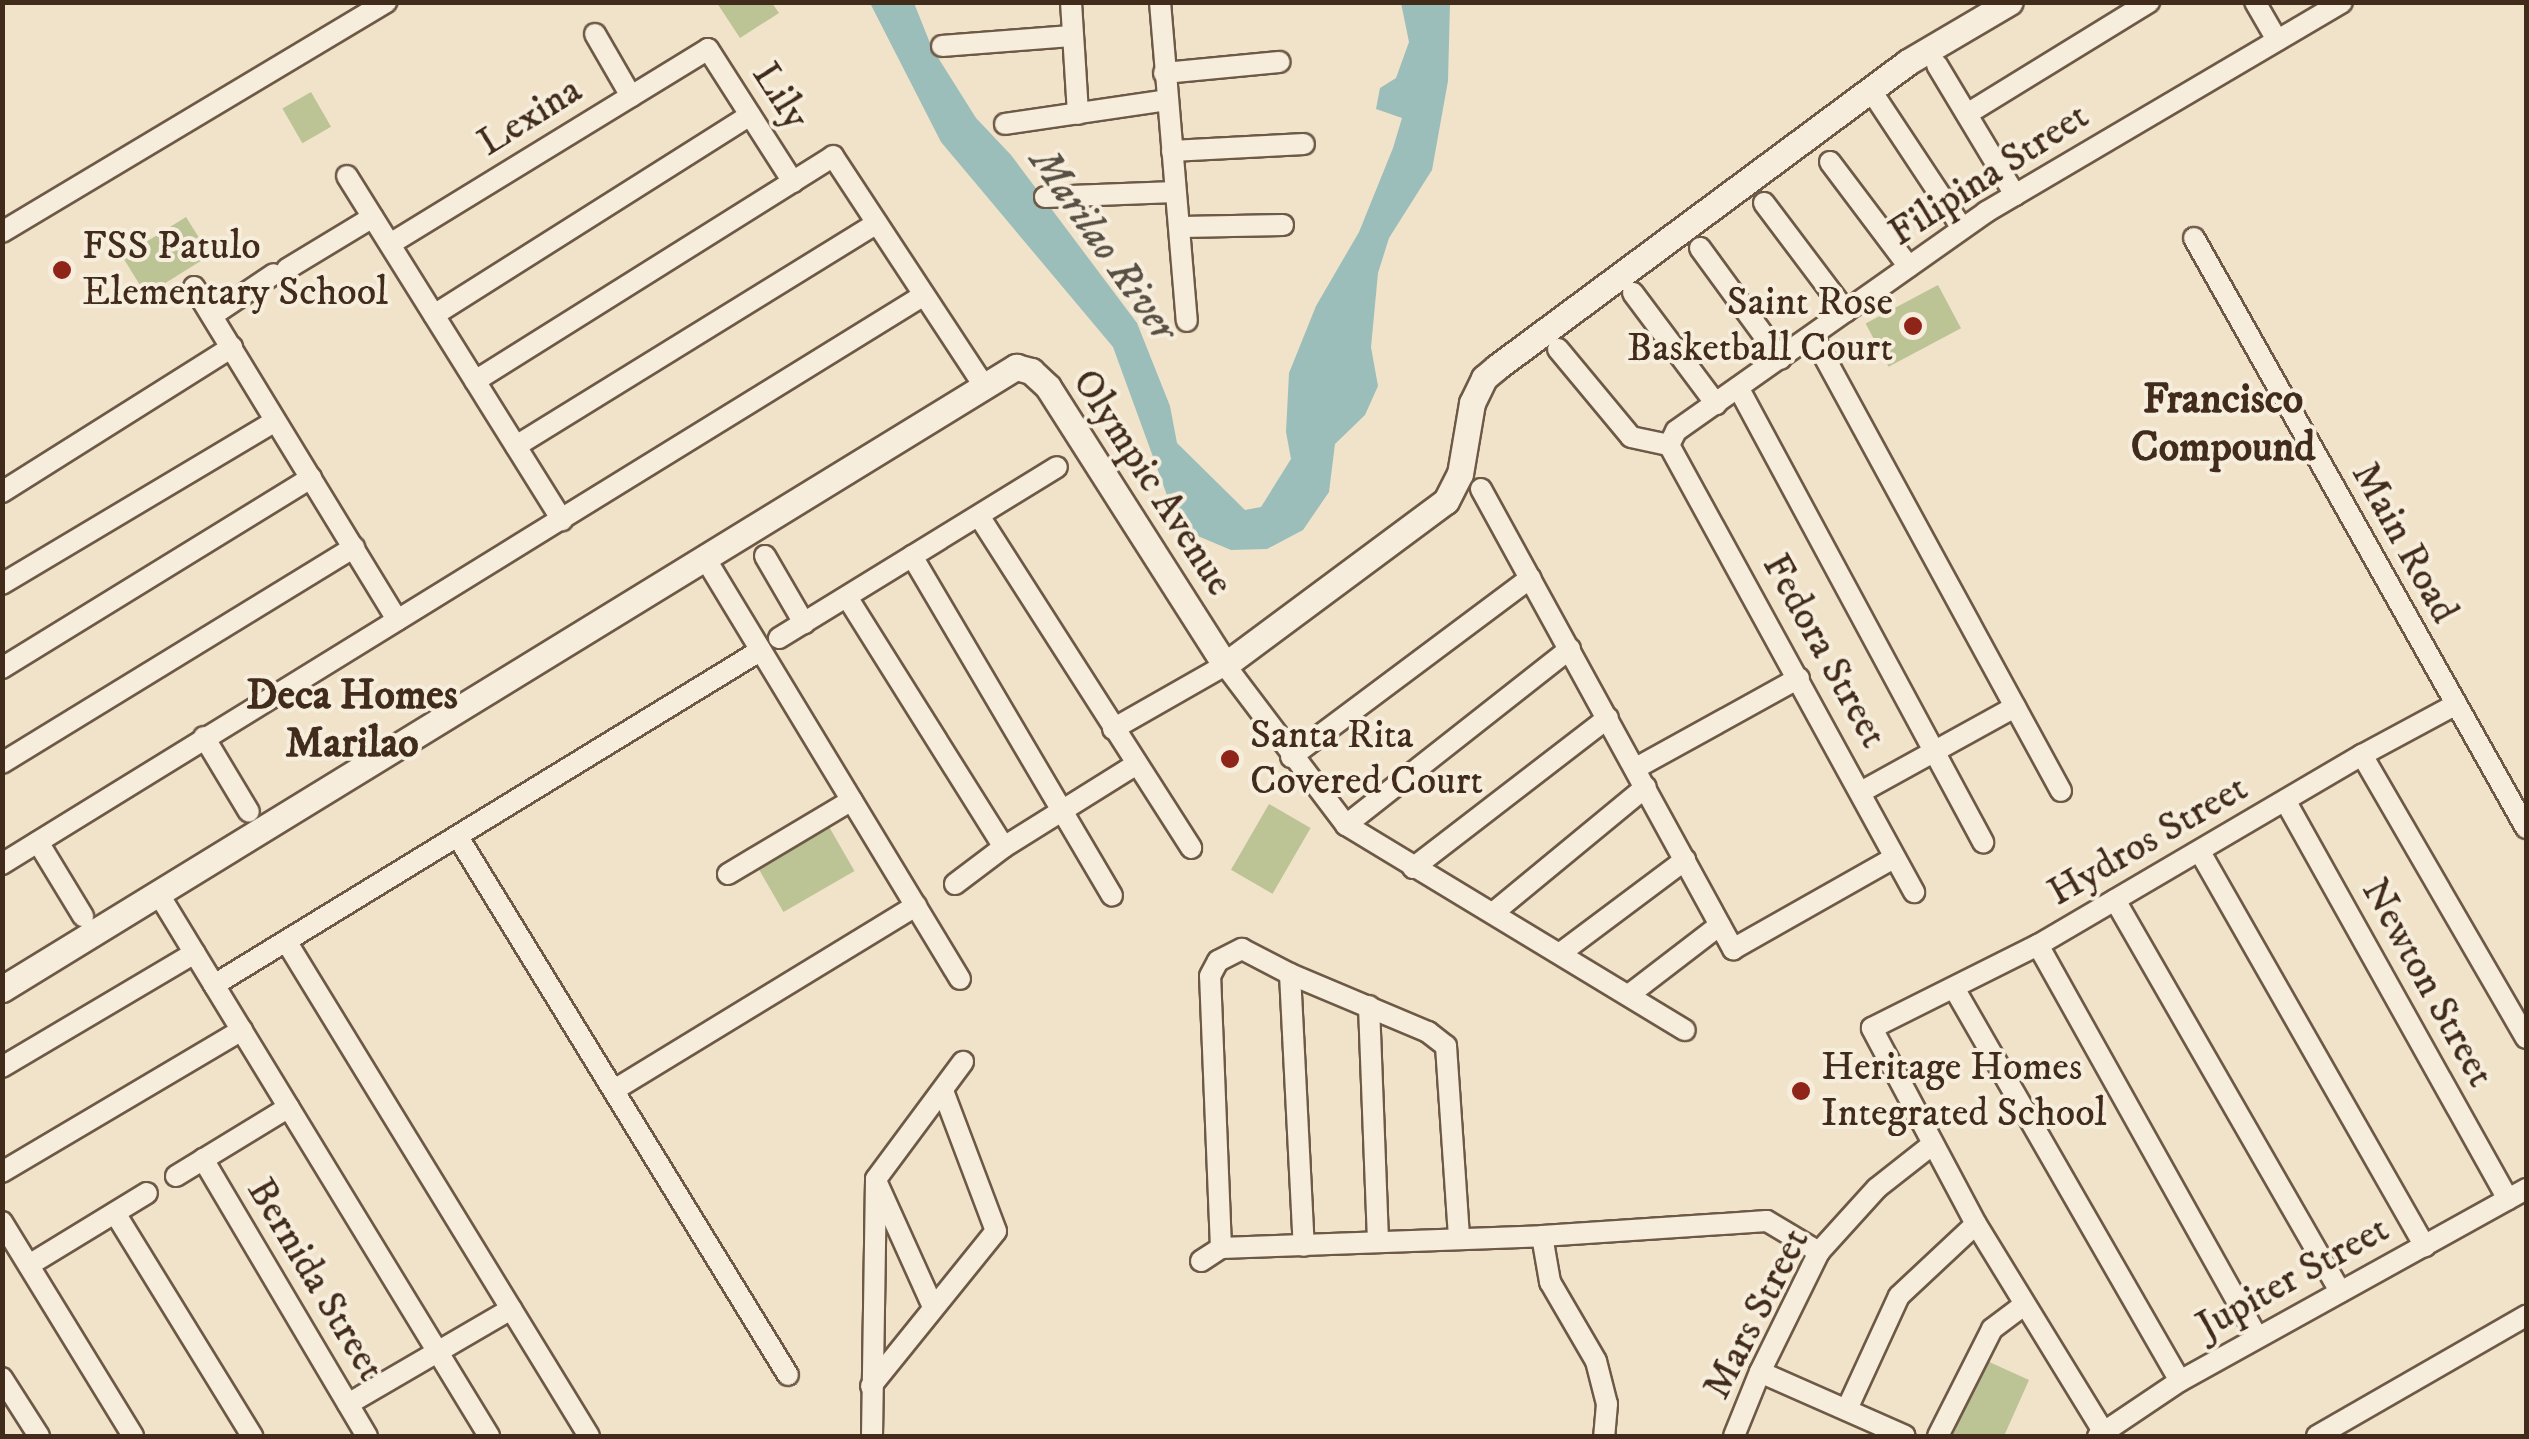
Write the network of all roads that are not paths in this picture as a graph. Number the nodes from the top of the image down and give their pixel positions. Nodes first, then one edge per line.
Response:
1 (387, 2) edge
2 (1071, 2) edge
3 (1160, 2) edge
4 (2010, 2) edge
5 (2149, 2) edge
6 (2254, 2) edge
7 (2342, 2) edge
8 (596, 34) dead end
9 (1071, 36) junction
10 (2277, 40) junction
11 (942, 46) dead end
12 (708, 49) joint
13 (1279, 62) dead end
14 (1937, 65) dead end
15 (1164, 73) junction
16 (1870, 89) junction
17 (631, 96) junction
18 (1167, 100) junction
19 (1078, 114) junction
20 (1967, 114) junction
21 (750, 115) junction
22 (1005, 124) dead end
23 (1304, 144) dead end
24 (1172, 150) junction
25 (1830, 162) dead end
26 (347, 176) dead end
27 (793, 182) junction
28 (1175, 192) junction
29 (2015, 195) junction
30 (1045, 197) dead end
31 (1764, 203) dead end
32 (372, 217) junction
33 (877, 223) junction
34 (1283, 225) dead end
35 (1182, 227) junction
36 (1962, 228) junction
37 (2, 232) edge
38 (2194, 238) dead end
39 (390, 244) junction
40 (1700, 248) dead end
41 (1908, 266) junction
42 (194, 286) dead end
43 (1633, 293) dead end
44 (924, 294) junction
45 (1846, 312) junction
46 (212, 315) junction
47 (434, 315) junction
48 (1187, 322) dead end
49 (1813, 336) junction
50 (232, 347) junction
51 (1558, 349) dead end
52 (1781, 359) junction
53 (476, 381) junction
54 (983, 384) junction
55 (1739, 389) junction
56 (1716, 404) junction
57 (275, 422) junction
58 (1670, 445) junction
59 (516, 446) junction
60 (1057, 467) dead end
61 (311, 478) junction
62 (1482, 489) dead end
63 (2, 492) edge
64 (978, 516) junction
65 (562, 520) junction
66 (354, 546) junction
67 (765, 556) dead end
68 (912, 556) junction
69 (706, 558) junction
70 (1530, 578) junction
71 (2, 584) edge
72 (847, 597) junction
73 (398, 620) junction
74 (804, 623) junction
75 (770, 644) junction
76 (1570, 649) junction
77 (1225, 664) junction
78 (2, 668) edge
79 (1799, 678) junction
80 (2455, 706) junction
81 (2016, 708) junction
82 (1608, 718) junction
83 (1112, 730) junction
84 (204, 738) junction
85 (1933, 752) junction
86 (2362, 754) junction
87 (1292, 757) junction
88 (2, 763) edge
89 (1135, 766) junction
90 (1641, 777) junction
91 (2060, 791) dead end
92 (1861, 792) junction
93 (852, 800) junction
94 (2286, 802) junction
95 (1063, 811) junction
96 (249, 812) dead end
97 (1346, 825) junction
98 (2526, 828) edge
99 (458, 837) junction
100 (38, 842) junction
101 (1983, 842) dead end
102 (1004, 848) junction
103 (1190, 848) dead end
104 (2200, 852) junction
105 (5, 856) edge
106 (1894, 858) junction
107 (1685, 860) junction
108 (1413, 868) junction
109 (728, 874) dead end
110 (954, 884) dead end
111 (1914, 892) dead end
112 (158, 893) junction
113 (1112, 895) dead end
114 (2116, 900) junction
115 (916, 906) junction
116 (1493, 913) junction
117 (83, 916) dead end
118 (1720, 925) junction
119 (286, 941) junction
120 (2038, 945) junction
121 (1562, 952) junction
122 (195, 954) junction
123 (1290, 974) junction
124 (960, 980) dead end
125 (214, 985) junction
126 (1954, 988) junction
127 (2, 989) edge
128 (1630, 994) junction
129 (1369, 1006) junction
130 (242, 1030) junction
131 (1685, 1030) dead end
132 (2526, 1038) edge
133 (964, 1062) dead end
134 (2, 1067) edge
135 (614, 1090) junction
136 (943, 1091) junction
137 (289, 1107) junction
138 (1932, 1144) junction
139 (203, 1159) junction
140 (2, 1172) edge
141 (176, 1176) dead end
142 (876, 1179) junction
143 (148, 1193) dead end
144 (2517, 1194) edge
145 (115, 1213) junction
146 (2, 1222) edge
147 (1976, 1224) junction
148 (1542, 1236) junction
149 (1459, 1237) junction
150 (1378, 1239) junction
151 (1304, 1246) junction
152 (2425, 1246) junction
153 (1221, 1248) junction
154 (1818, 1252) junction
155 (1201, 1261) dead end
156 (29, 1265) junction
157 (2340, 1292) junction
158 (2024, 1305) junction
159 (933, 1307) junction
160 (510, 1308) junction
161 (2526, 1316) edge
162 (2257, 1337) junction
163 (438, 1352) junction
164 (1760, 1372) junction
165 (788, 1375) dead end
166 (2, 1378) edge
167 (2180, 1380) junction
168 (871, 1386) junction
169 (348, 1404) junction
170 (1847, 1410) junction
171 (2102, 1435) edge
172 (38, 1436) edge
173 (133, 1436) edge
174 (252, 1436) edge
175 (368, 1436) edge
176 (490, 1436) edge
177 (589, 1436) edge
178 (872, 1436) edge
179 (1604, 1436) edge
180 (1734, 1436) edge
181 (1905, 1436) edge
182 (1938, 1436) edge
183 (2316, 1436) edge

1 - 37 street
2 - 9 street
3 - 15 street
4 - 16 street, Olympic Avenue
5 - 20 street
6 - 10 street
7 - 10 street, Filipina Street
8 - 17 street
9 - 11 street
9 - 19 street
10 - 29 street, Filipina Street
12 - 17 street, Lexina
12 - 21 street, Lily
13 - 15 street
14 - 20 street
15 - 18 street
16 - 36 street
16 - 77 street, Olympic Avenue
17 - 39 street, Lexina
18 - 19 street
18 - 24 street
19 - 22 street
20 - 29 street
21 - 27 street, Lily
21 - 47 street
23 - 24 street
24 - 28 street
25 - 41 street
26 - 32 street
27 - 33 street
27 - 53 street
28 - 30 street
28 - 35 street
29 - 36 street, Filipina Street
31 - 45 street
32 - 39 street
32 - 46 street
33 - 44 street
33 - 59 street
34 - 35 street
35 - 48 street
36 - 41 street, Filipina Street
38 - 80 street, Main Road
39 - 47 street
40 - 52 street
41 - 45 street, Filipina Street
42 - 46 street
43 - 56 street
44 - 54 street
44 - 65 street
45 - 49 street, Filipina Street
46 - 50 street
47 - 53 street
49 - 52 street, Filipina Street
49 - 81 street
50 - 57 street
50 - 63 street
51 - 58 street
52 - 55 street, Filipina Street
53 - 59 street
54 - 69 street, Olympic Avenue
54 - 77 street, Olympic Avenue
55 - 56 street, Filipina Street
55 - 85 street
56 - 58 street, Filipina Street
57 - 61 street
57 - 71 street
58 - 79 street, Fedora Street
59 - 65 street
60 - 64 street
61 - 66 street
61 - 78 street
62 - 70 street
64 - 68 street
64 - 83 street
65 - 73 street
66 - 73 street
66 - 88 street
67 - 74 street
68 - 72 street
68 - 95 street
69 - 75 street
69 - 112 street, Olympic Avenue
70 - 76 street
70 - 87 street
72 - 74 street
72 - 102 street
73 - 84 street
74 - 75 street
75 - 93 street
75 - 99 street
76 - 82 street
76 - 97 street
77 - 83 street
77 - 87 street
79 - 90 street
79 - 92 street, Fedora Street
80 - 86 street, Hydros Street
80 - 98 street, Main Road
81 - 85 street
81 - 91 street
82 - 90 street
82 - 108 street
83 - 89 street
84 - 96 street
84 - 100 street
85 - 92 street
85 - 101 street
86 - 94 street, Hydros Street
86 - 132 street
87 - 97 street
89 - 95 street
89 - 103 street
90 - 107 street
90 - 116 street
92 - 106 street, Fedora Street
93 - 109 street
93 - 115 street
94 - 104 street, Hydros Street
94 - 144 street, Newton Street
95 - 102 street
95 - 113 street
97 - 108 street
99 - 119 street
99 - 135 street
100 - 105 street
100 - 117 street
102 - 110 street
104 - 114 street, Hydros Street
104 - 152 street
106 - 111 street, Fedora Street
106 - 118 street
107 - 118 street
107 - 121 street
108 - 116 street
112 - 122 street
112 - 127 street, Olympic Avenue
114 - 120 street, Hydros Street
114 - 157 street
115 - 124 street
115 - 135 street
116 - 121 street
118 - 128 street
119 - 125 street
119 - 160 street
120 - 126 street, Hydros Street
120 - 162 street
121 - 128 street
122 - 125 street
122 - 134 street
123 - 129 street
123 - 151 street
123 - 153 street
125 - 130 street
126 - 138 street, Hydros Street
126 - 167 street
128 - 131 street
129 - 149 street
129 - 150 street
130 - 137 street
130 - 140 street
133 - 136 street
135 - 165 street
136 - 142 street
136 - 159 street
137 - 139 street
137 - 163 street
138 - 147 street
138 - 154 street, Mars Street
139 - 141 street
139 - 169 street, Bernida Street
142 - 159 street
142 - 168 street
143 - 145 street
144 - 152 street, Jupiter Street
145 - 156 street
145 - 174 street
146 - 156 street
147 - 158 street
147 - 170 street
148 - 149 street
148 - 154 street
148 - 179 street
149 - 150 street
150 - 151 street
151 - 153 street
152 - 157 street, Jupiter Street
153 - 155 street
154 - 164 street, Mars Street
156 - 173 street
157 - 162 street, Jupiter Street
158 - 171 street
158 - 182 street
159 - 168 street
160 - 163 street
160 - 177 street
161 - 183 street
162 - 167 street, Jupiter Street
163 - 169 street
163 - 176 street
164 - 170 street
164 - 180 street, Mars Street
166 - 172 street
167 - 171 street, Jupiter Street
168 - 178 street
169 - 175 street, Bernida Street
170 - 181 street

